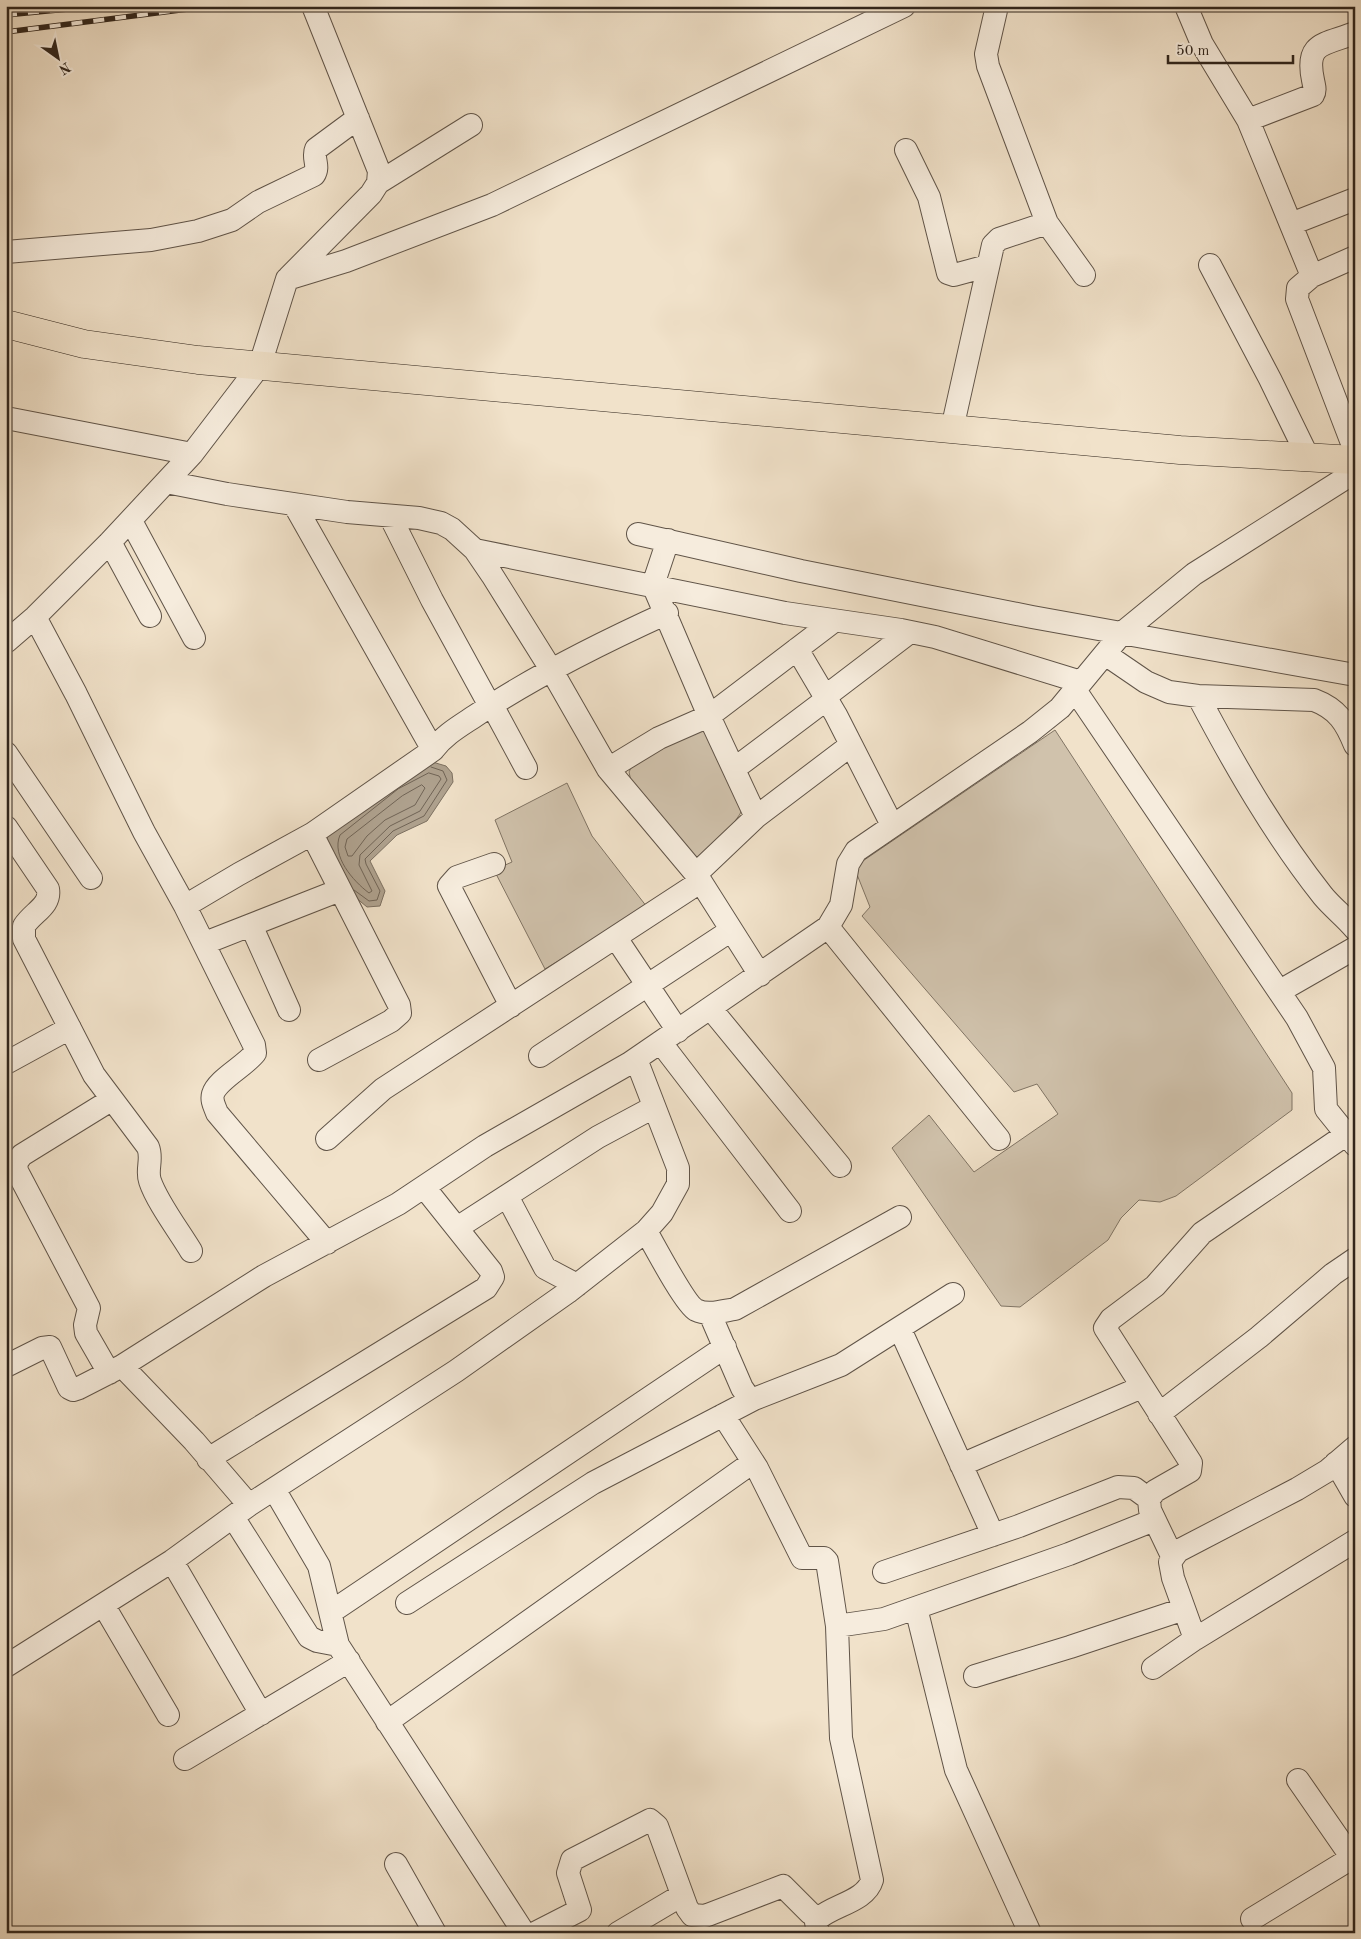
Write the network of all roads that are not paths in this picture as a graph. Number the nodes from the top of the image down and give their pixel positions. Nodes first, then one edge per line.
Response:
1 (313, 6) edge
2 (904, 6) edge
3 (997, 6) edge
4 (1186, 6) edge
5 (1355, 34) edge
6 (358, 118) junction
7 (1248, 120) junction
8 (471, 125) dead end
9 (906, 150) dead end
10 (378, 183) junction
11 (1355, 199) edge
12 (1047, 223) junction
13 (1291, 224) junction
14 (6, 252) edge
15 (1355, 257) edge
16 (987, 266) junction
17 (1210, 266) dead end
18 (1084, 275) dead end
19 (1312, 276) junction
20 (287, 280) junction
21 (6, 324) edge
22 (260, 365) junction
23 (6, 418) edge
24 (952, 429) junction
25 (1353, 438) edge
26 (192, 454) junction
27 (1308, 457) junction
28 (1355, 460) edge
29 (1355, 472) edge
30 (166, 482) junction
31 (294, 504) junction
32 (390, 516) junction
33 (131, 520) junction
34 (638, 534) dead end
35 (668, 540) junction
36 (110, 542) junction
37 (475, 550) junction
38 (654, 585) junction
39 (667, 613) junction
40 (150, 616) dead end
41 (34, 617) junction
42 (834, 621) junction
43 (910, 632) junction
44 (1122, 633) junction
45 (194, 638) dead end
46 (6, 642) edge
47 (798, 649) junction
48 (1105, 654) junction
49 (552, 671) junction
50 (1355, 675) edge
51 (1078, 686) junction
52 (1198, 696) junction
53 (826, 698) junction
54 (491, 705) junction
55 (709, 716) junction
56 (851, 745) junction
57 (1355, 746) edge
58 (433, 750) junction
59 (6, 753) edge
60 (526, 768) dead end
61 (608, 769) junction
62 (734, 769) junction
63 (756, 817) junction
64 (892, 826) junction
65 (6, 827) edge
66 (312, 834) junction
67 (494, 864) dead end
68 (92, 878) dead end
69 (698, 878) junction
70 (340, 890) junction
71 (185, 906) junction
72 (251, 925) junction
73 (828, 927) junction
74 (1355, 929) edge
75 (730, 931) junction
76 (616, 938) junction
77 (205, 943) junction
78 (1355, 948) edge
79 (760, 975) junction
80 (648, 986) junction
81 (1280, 991) junction
82 (511, 1006) junction
83 (711, 1009) junction
84 (289, 1010) dead end
85 (70, 1028) junction
86 (669, 1037) junction
87 (540, 1056) dead end
88 (636, 1059) junction
89 (319, 1060) dead end
90 (6, 1063) edge
91 (111, 1100) junction
92 (654, 1107) junction
93 (1350, 1133) edge
94 (327, 1139) dead end
95 (1000, 1139) dead end
96 (840, 1166) dead end
97 (424, 1187) junction
98 (507, 1196) junction
99 (790, 1211) dead end
100 (900, 1217) dead end
101 (458, 1228) junction
102 (646, 1231) junction
103 (327, 1243) junction
104 (191, 1251) dead end
105 (1355, 1259) edge
106 (577, 1284) junction
107 (953, 1294) dead end
108 (710, 1314) junction
109 (900, 1329) junction
110 (725, 1347) junction
111 (9, 1359) edge
112 (115, 1369) junction
113 (1142, 1388) junction
114 (754, 1399) junction
115 (1159, 1414) junction
116 (723, 1415) junction
117 (1355, 1447) edge
118 (208, 1459) junction
119 (753, 1462) junction
120 (1336, 1463) junction
121 (961, 1465) junction
122 (274, 1489) junction
123 (1355, 1496) edge
124 (1152, 1509) junction
125 (241, 1511) junction
126 (993, 1535) junction
127 (1355, 1541) edge
128 (1173, 1558) junction
129 (172, 1561) junction
130 (884, 1572) dead end
131 (407, 1603) dead end
132 (104, 1606) junction
133 (916, 1608) junction
134 (1184, 1609) junction
135 (331, 1612) junction
136 (837, 1626) junction
137 (1195, 1639) junction
138 (343, 1653) junction
139 (6, 1666) edge
140 (1154, 1668) dead end
141 (975, 1676) dead end
142 (261, 1714) junction
143 (168, 1715) dead end
144 (387, 1722) junction
145 (185, 1759) dead end
146 (1298, 1780) dead end
147 (1353, 1857) edge
148 (396, 1864) dead end
149 (682, 1896) junction
150 (1252, 1919) dead end
151 (818, 1925) edge
152 (435, 1933) edge
153 (524, 1933) edge
154 (535, 1933) edge
155 (618, 1933) edge
156 (1030, 1933) edge

1 - 6 street
2 - 20 street
3 - 12 street
4 - 7 street
5 - 7 street
6 - 10 street
6 - 14 street
7 - 13 street
8 - 10 street
9 - 16 street
10 - 20 street
11 - 13 street
12 - 16 street
12 - 18 street
13 - 19 street
15 - 19 street
16 - 24 street
17 - 27 street
19 - 25 street
20 - 22 street
21 - 22 main road
22 - 24 main road
22 - 26 street
23 - 26 street
24 - 27 main road
26 - 30 street
27 - 28 main road
29 - 44 street
30 - 31 street
30 - 33 street
31 - 32 street
31 - 58 street
32 - 37 street
32 - 54 street
33 - 36 street
33 - 45 street
34 - 35 street
35 - 38 street
35 - 44 street
36 - 40 street
36 - 41 street
37 - 38 street
37 - 49 street
38 - 39 street
38 - 42 street
39 - 49 street
39 - 55 street
41 - 46 street
41 - 71 street
42 - 43 street
42 - 47 street
43 - 51 street
43 - 53 street
44 - 48 street
44 - 50 street
47 - 53 street
47 - 55 street
48 - 51 street
48 - 52 street
49 - 54 street
49 - 61 street
51 - 64 street
51 - 81 street
52 - 57 street
52 - 74 street
53 - 56 street
53 - 62 street
54 - 58 street
54 - 60 street
55 - 61 street
55 - 62 street
56 - 63 street
56 - 64 street
58 - 66 street
59 - 68 street
61 - 69 street
62 - 63 street
63 - 69 street
64 - 73 street
65 - 85 street
66 - 70 street
66 - 71 street
67 - 82 street
69 - 75 street
69 - 76 street
70 - 72 street
70 - 89 street
71 - 77 street
72 - 77 street
72 - 84 street
73 - 79 street
73 - 95 street
75 - 79 street
75 - 80 street
76 - 80 street
76 - 82 street
77 - 103 street
78 - 81 street
79 - 83 street
80 - 86 street
80 - 87 street
81 - 93 street
82 - 94 street
83 - 86 street
83 - 96 street
85 - 90 street
85 - 91 street
86 - 88 street
86 - 99 street
88 - 92 street
88 - 97 street
91 - 104 street
91 - 112 street
92 - 98 street
92 - 102 street
93 - 113 street
97 - 101 street
97 - 103 street
98 - 101 street
98 - 106 street
100 - 108 street
101 - 118 street
102 - 106 street
102 - 108 street
103 - 112 street
105 - 115 street
106 - 122 street
107 - 109 street
108 - 110 street
109 - 114 street
109 - 121 street
110 - 114 street
110 - 135 street
111 - 112 street
112 - 118 street
113 - 115 street
113 - 121 street
114 - 116 street
115 - 124 street
116 - 119 street
116 - 131 street
117 - 120 street
118 - 125 street
119 - 136 street
119 - 144 street
120 - 123 street
120 - 128 street
121 - 126 street
122 - 125 street
122 - 135 street
124 - 126 street
124 - 128 street
124 - 133 street
125 - 129 street
125 - 138 street
126 - 130 street
127 - 137 street
128 - 134 street
129 - 132 street
129 - 142 street
132 - 139 street
132 - 143 street
133 - 136 street
133 - 156 street
134 - 137 street
134 - 141 street
135 - 138 street
136 - 151 street
137 - 140 street
138 - 142 street
138 - 144 street
142 - 145 street
144 - 153 street
146 - 147 street
147 - 150 street
148 - 152 street
149 - 151 street
149 - 154 street
149 - 155 street

